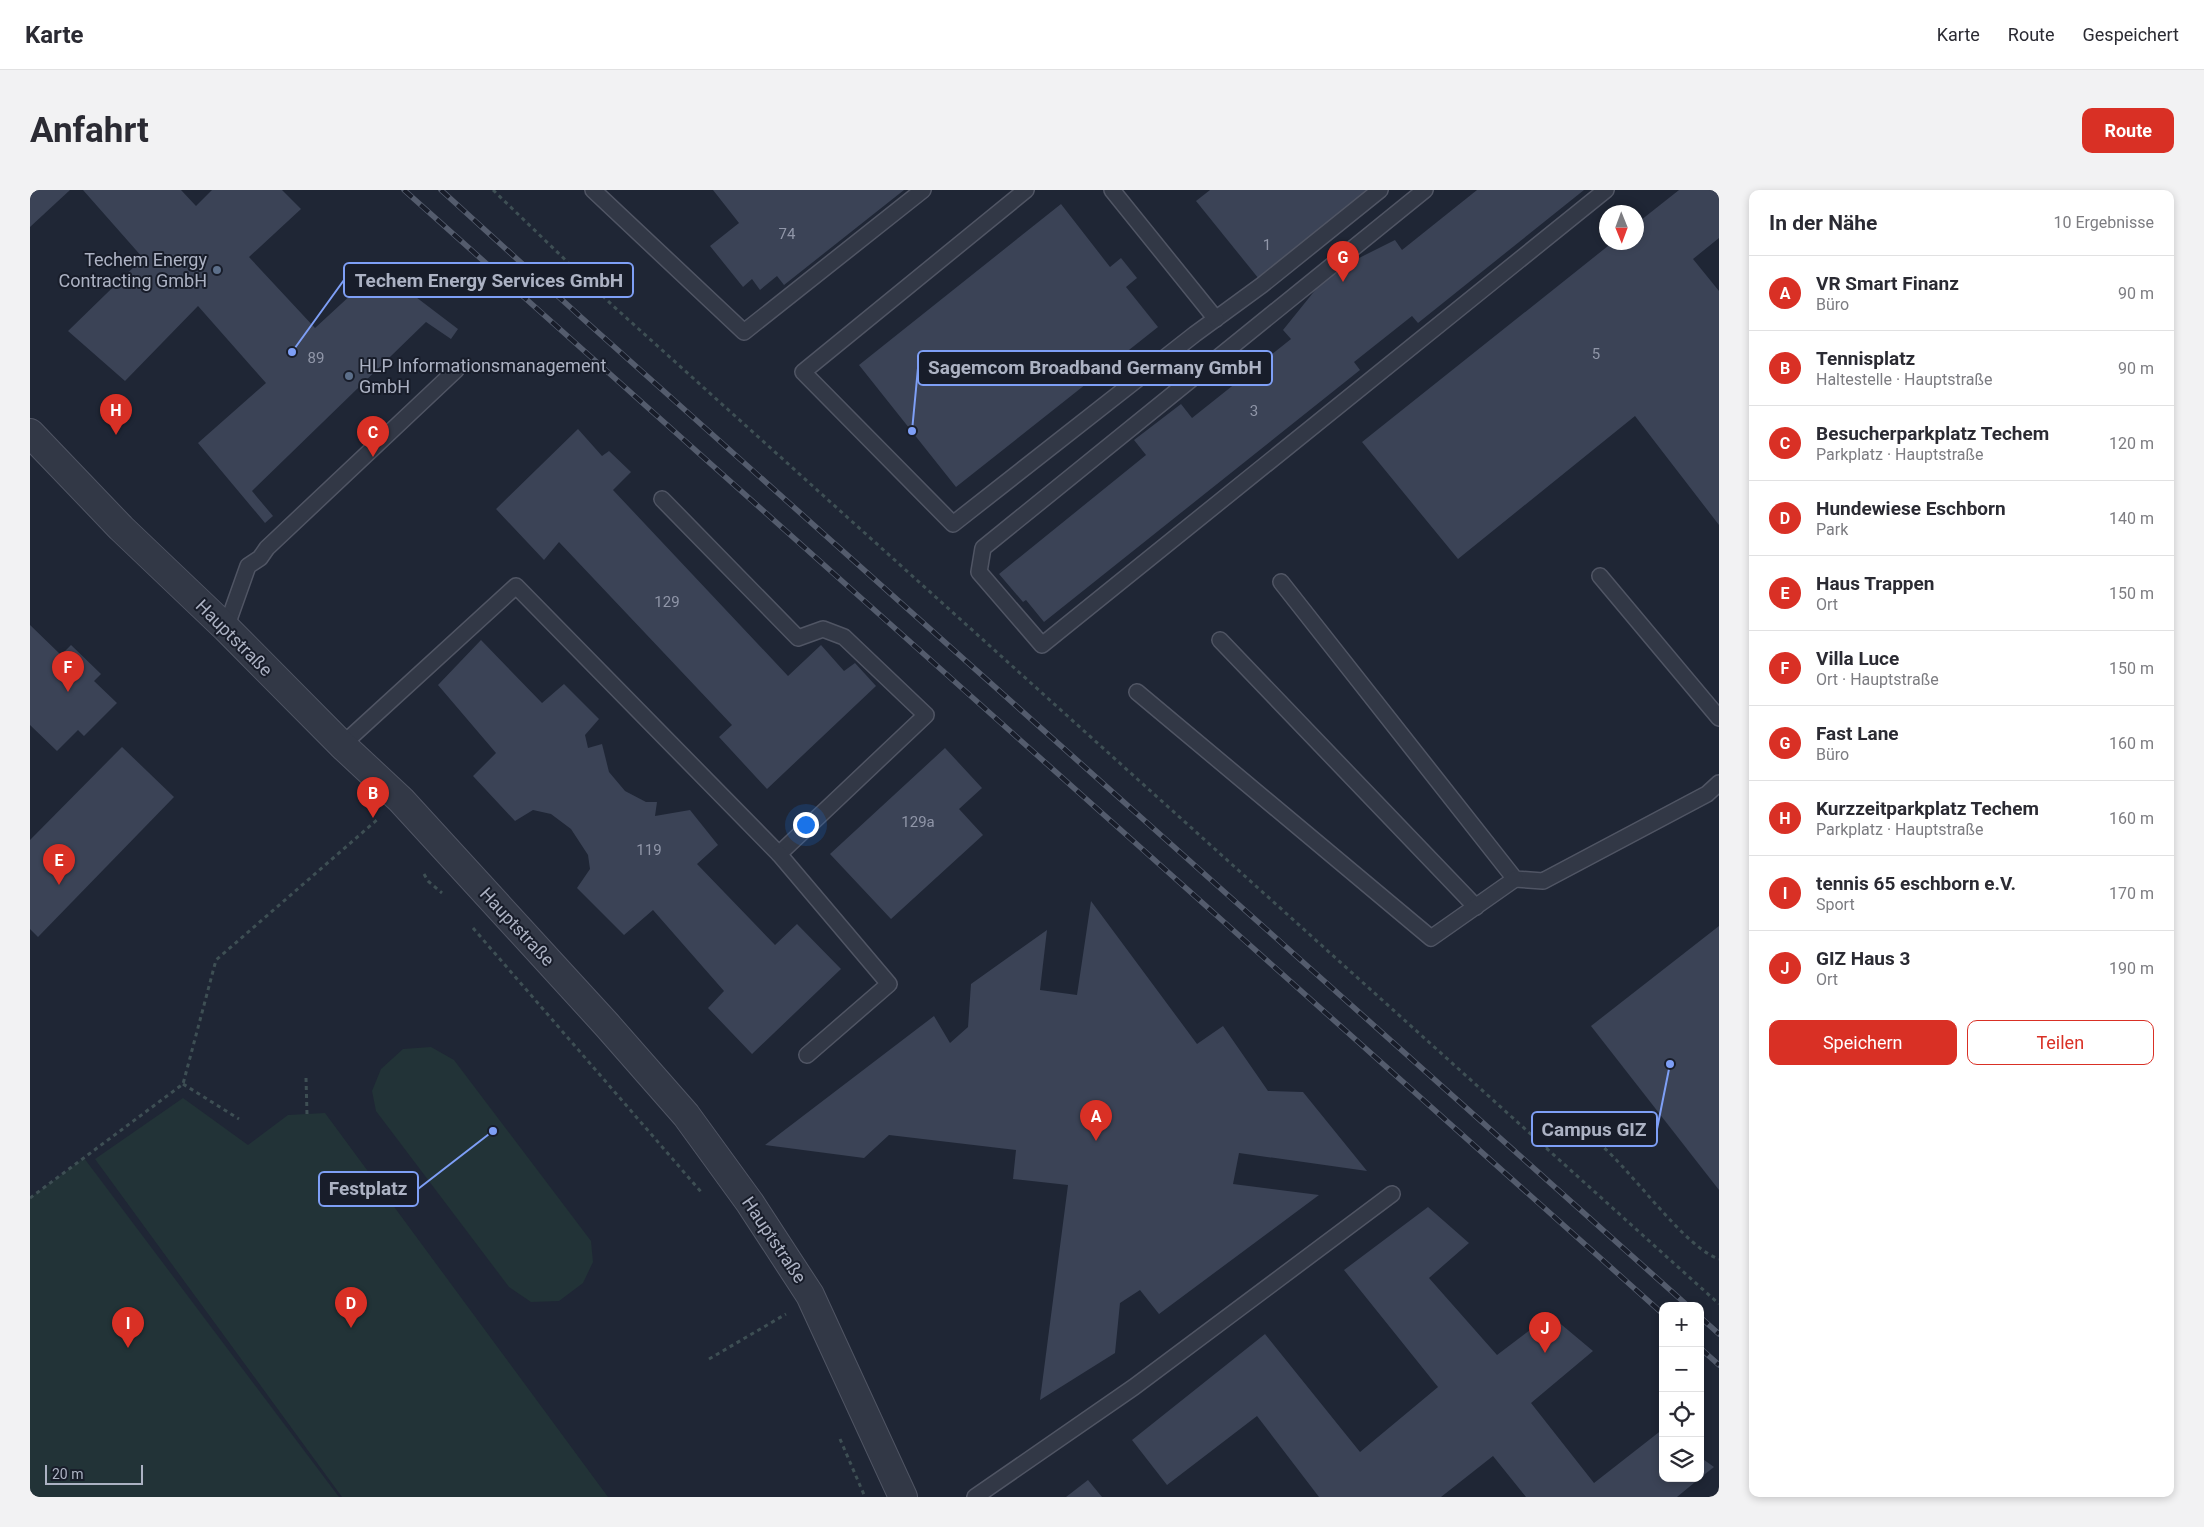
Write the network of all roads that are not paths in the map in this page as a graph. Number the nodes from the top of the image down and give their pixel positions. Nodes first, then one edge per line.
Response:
1 (593, 190) edge
2 (923, 190) edge
3 (1026, 190) edge
4 (1112, 190) edge
5 (1380, 190) edge
6 (1425, 190) edge
7 (1438, 190) edge
8 (1606, 190) edge
9 (1377, 239) dead end
10 (1216, 319) junction
11 (456, 370) dead end
12 (30, 434) edge
13 (662, 499) dead end
14 (1600, 576) dead end
15 (1281, 582) dead end
16 (226, 628) junction
17 (1220, 640) dead end
18 (1137, 692) dead end
19 (1719, 718) edge
20 (342, 745) junction
21 (1719, 783) edge
22 (779, 854) junction
23 (1515, 879) junction
24 (1476, 906) junction
25 (807, 1055) dead end
26 (1392, 1194) dead end
27 (903, 1497) edge
28 (975, 1497) edge

1 - 2 lane
3 - 10 lane
4 - 10 lane
5 - 10 lane
6 - 8 lane
7 - 9 lane
11 - 16 lane
12 - 16 street, Hauptstraße
13 - 22 lane
14 - 19 lane
15 - 23 lane
16 - 20 street, Hauptstraße
17 - 24 lane
18 - 24 lane
20 - 22 lane
20 - 27 street, Hauptstraße
21 - 23 lane
22 - 25 lane
23 - 24 lane
26 - 28 lane

